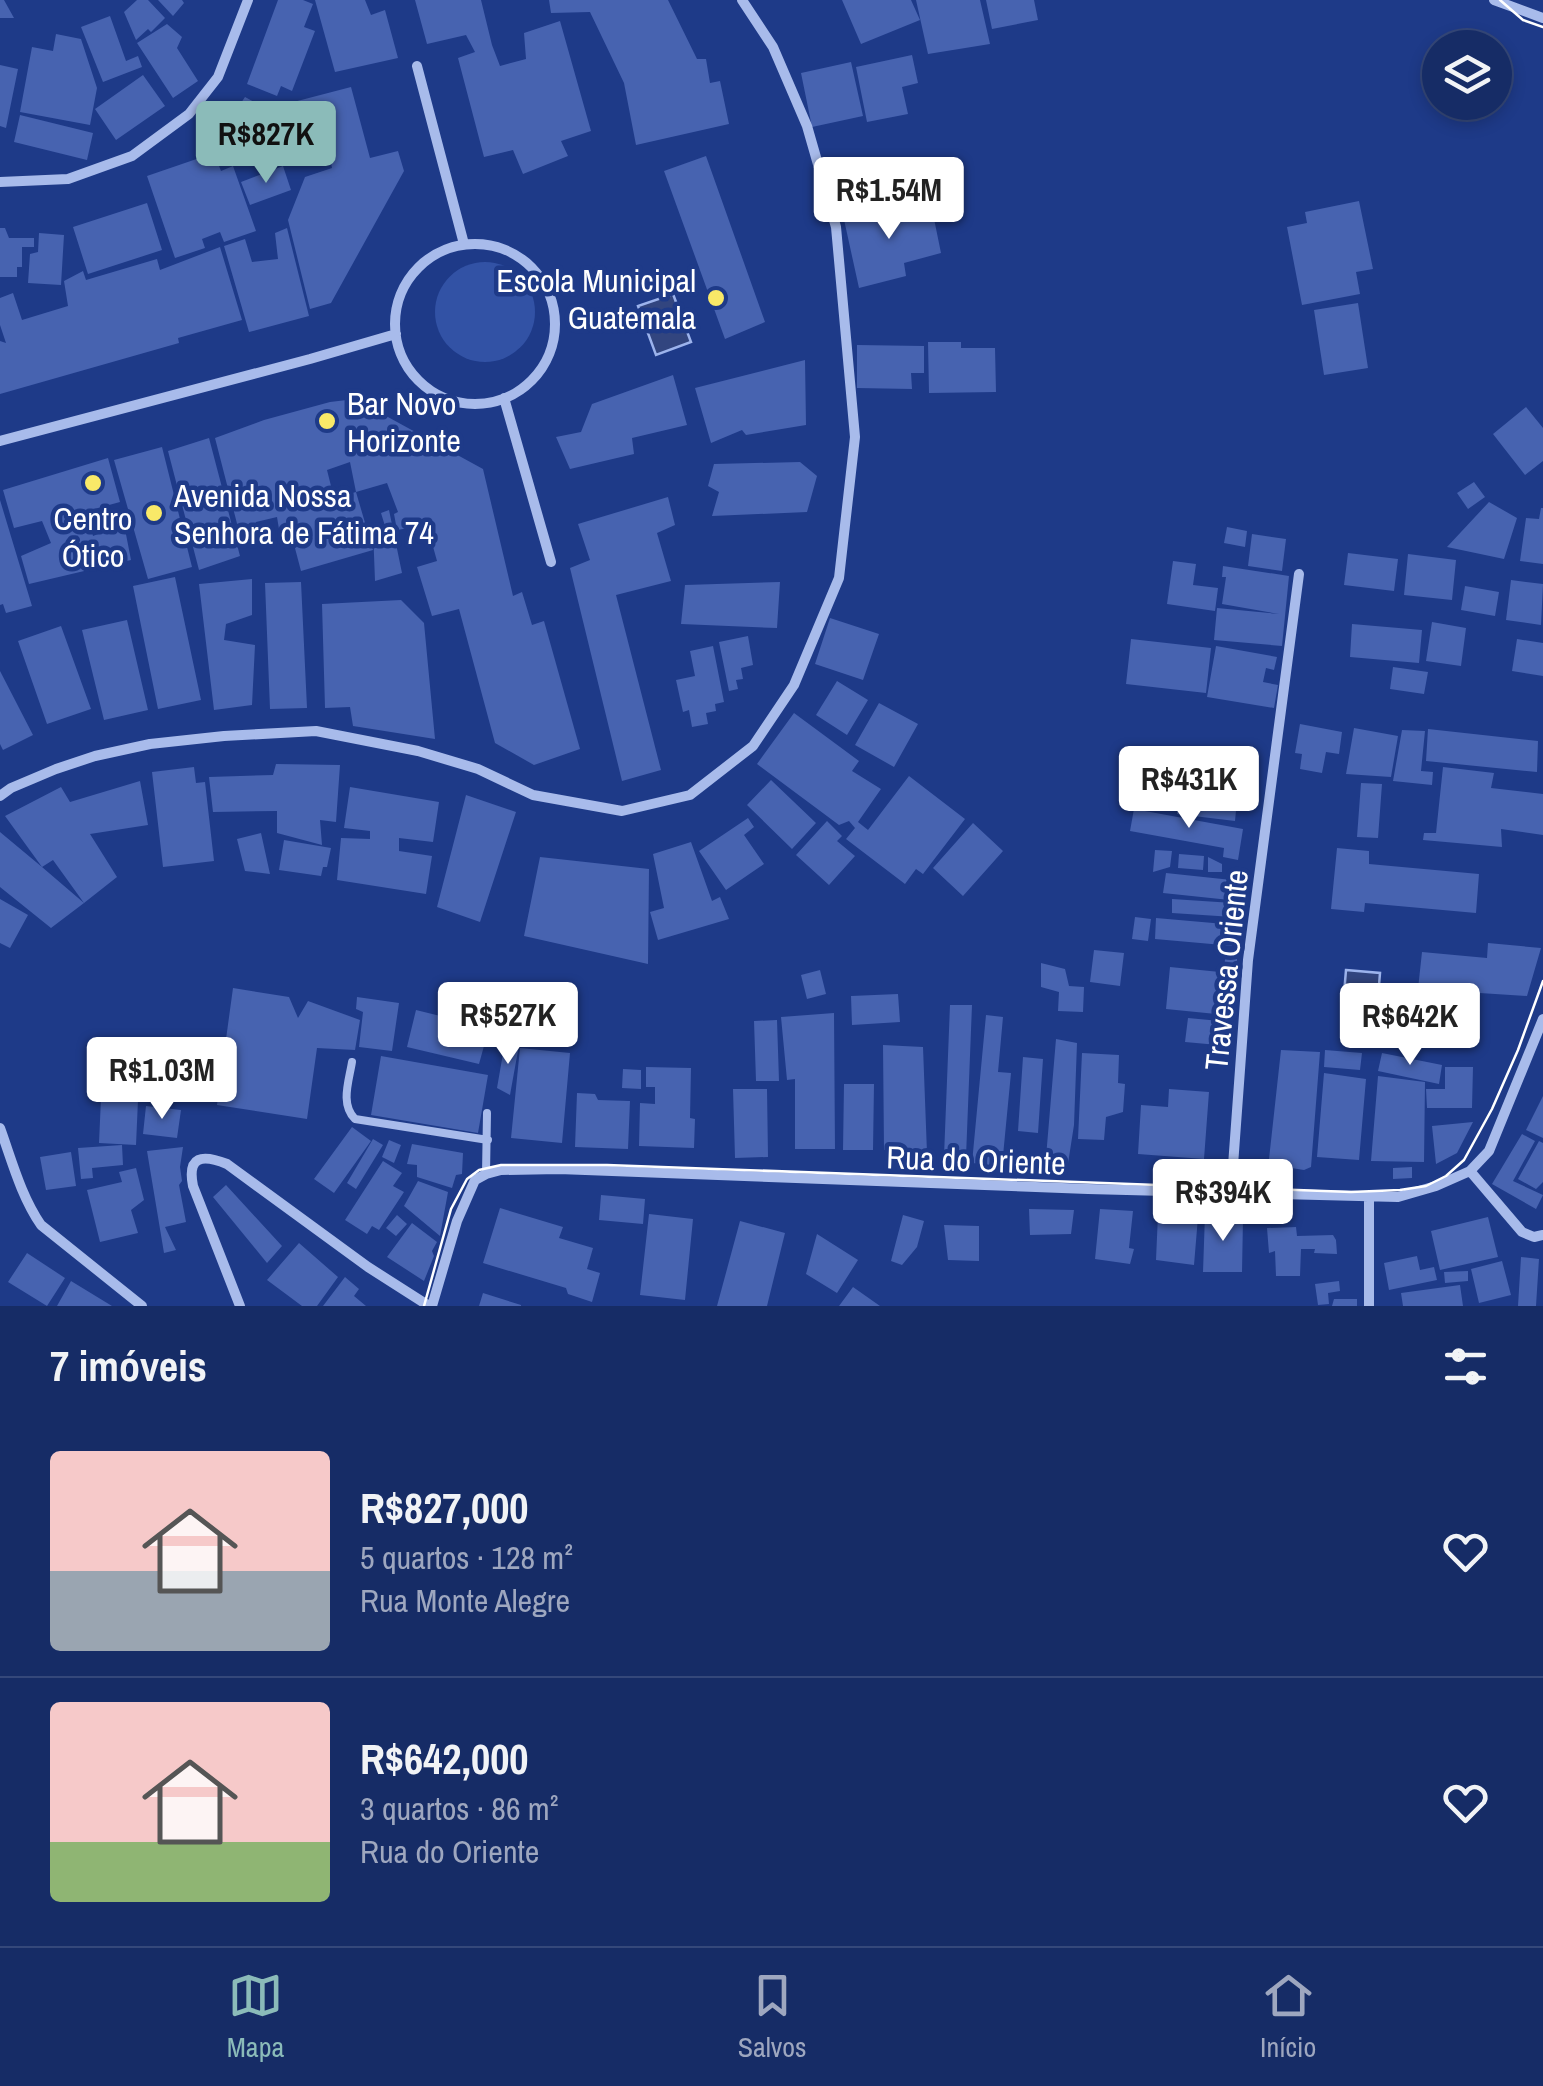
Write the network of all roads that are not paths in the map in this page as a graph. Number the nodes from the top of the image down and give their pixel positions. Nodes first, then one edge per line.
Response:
1 (248, 0) edge
2 (742, 0) edge
3 (1498, 1) edge
4 (1543, 18) edge
5 (417, 66) dead end
6 (0, 182) edge
7 (464, 244) junction
8 (396, 334) junction
9 (504, 398) junction
10 (0, 441) edge
11 (551, 562) dead end
12 (1299, 574) dead end
13 (0, 796) edge
14 (1543, 1019) edge
15 (352, 1062) dead end
16 (488, 1114) dead end
17 (0, 1128) edge
18 (488, 1140) junction
19 (1470, 1171) junction
20 (486, 1174) junction
21 (1231, 1193) junction
22 (1368, 1198) junction
23 (1543, 1235) edge
24 (142, 1306) edge
25 (240, 1306) edge
26 (431, 1306) edge
27 (1369, 1306) edge

1 - 6 street
2 - 13 street
3 - 4 street
5 - 7 street
7 - 8 street
7 - 9 street
8 - 9 street
8 - 10 street
9 - 11 street
12 - 21 street, Travessa Oriente
14 - 19 street
15 - 18 lane
16 - 18 lane
17 - 24 street
18 - 20 lane
19 - 22 street, Rua do Oriente
19 - 23 street
20 - 21 street, Rua do Oriente
20 - 26 street
21 - 22 street, Rua do Oriente
22 - 27 street
25 - 26 street

